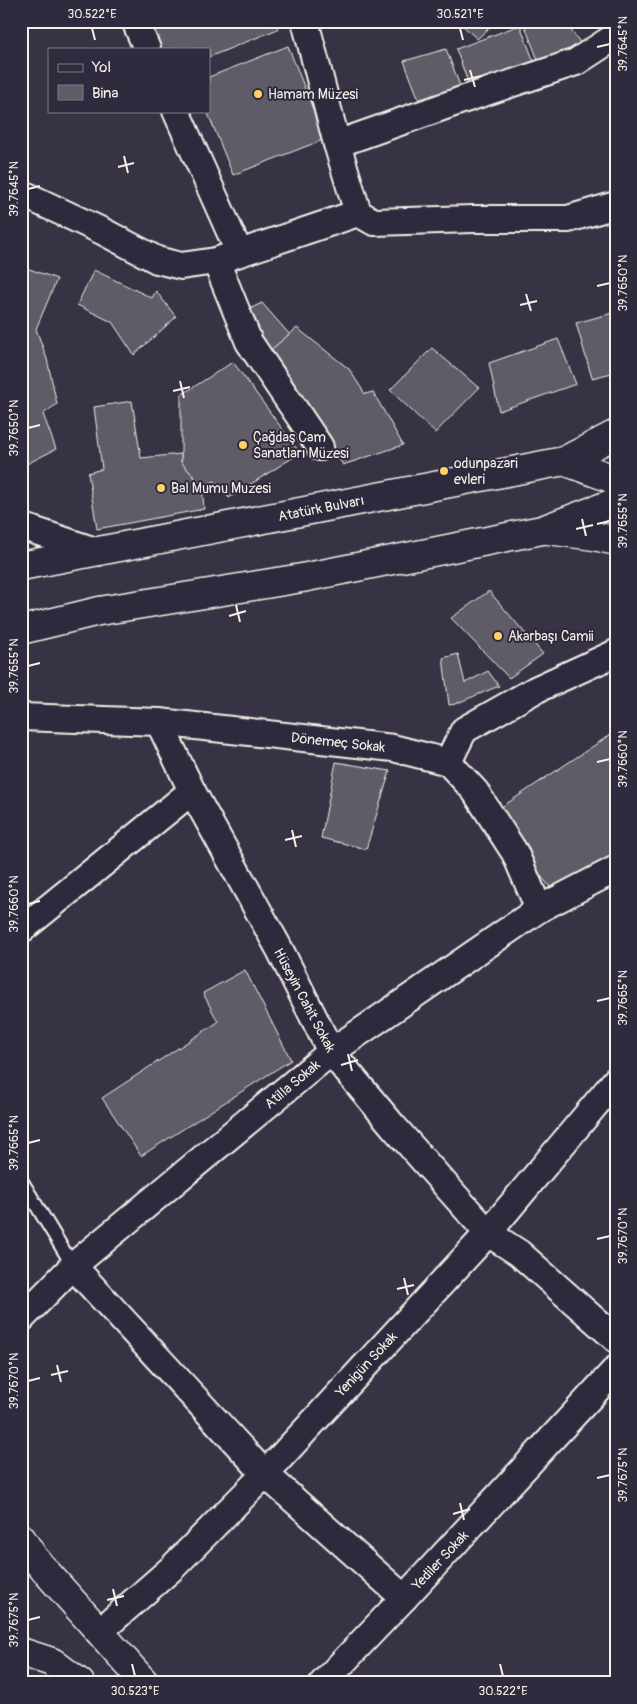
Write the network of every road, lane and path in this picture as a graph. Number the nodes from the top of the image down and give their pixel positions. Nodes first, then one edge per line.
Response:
1 (135, 21) edge
2 (305, 21) edge
3 (606, 21) edge
4 (616, 34) edge
5 (147, 48) edge
6 (176, 112) edge
7 (336, 144) junction
8 (21, 193) edge
9 (616, 206) edge
10 (358, 213) junction
11 (228, 257) junction
12 (616, 434) edge
13 (320, 447) dead end
14 (564, 461) junction
15 (616, 480) edge
16 (616, 502) edge
17 (21, 526) edge
18 (542, 530) junction
19 (616, 541) edge
20 (98, 552) junction
21 (21, 566) edge
22 (21, 630) edge
23 (616, 653) edge
24 (21, 717) edge
25 (159, 722) junction
26 (448, 762) junction
27 (192, 791) junction
28 (616, 870) edge
29 (538, 909) junction
30 (21, 930) edge
31 (331, 1052) junction
32 (616, 1080) edge
33 (21, 1180) edge
34 (488, 1233) junction
35 (73, 1266) junction
36 (21, 1319) edge
37 (616, 1339) edge
38 (616, 1368) edge
39 (265, 1474) junction
40 (21, 1538) edge
41 (404, 1598) junction
42 (99, 1632) junction
43 (21, 1652) edge
44 (80, 1683) edge
45 (145, 1683) edge
46 (323, 1683) edge

1 - 5 street
2 - 7 street
3 - 4 street
4 - 7 street
6 - 11 street
7 - 10 street
8 - 11 street
9 - 10 street
10 - 11 street
11 - 13 street
12 - 14 main road, Atatürk Bulvarı
14 - 15 main road
14 - 20 main road, Atatürk Bulvarı
16 - 18 main road
17 - 20 street
18 - 19 main road
18 - 22 main road
20 - 21 main road, Atatürk Bulvarı
23 - 26 street
24 - 25 street, Dönemeç Sokak
25 - 26 street, Dönemeç Sokak
25 - 27 street, Hüseyin Cahit Sokak
26 - 29 street
27 - 30 street
27 - 31 street, Hüseyin Cahit Sokak
28 - 29 street, Atilla Sokak
29 - 31 street, Atilla Sokak
31 - 34 street, Hüseyin Cahit Sokak
31 - 35 street, Atilla Sokak
32 - 34 street, Yenigün Sokak
33 - 35 lane
34 - 37 street, Hüseyin Cahit Sokak
34 - 39 street, Yenigün Sokak
35 - 36 street, Atilla Sokak
35 - 39 street
38 - 41 street, Yediler Sokak
39 - 41 street
39 - 42 street, Yenigün Sokak
40 - 42 main road
41 - 46 street, Yediler Sokak
42 - 45 main road
43 - 44 main road

